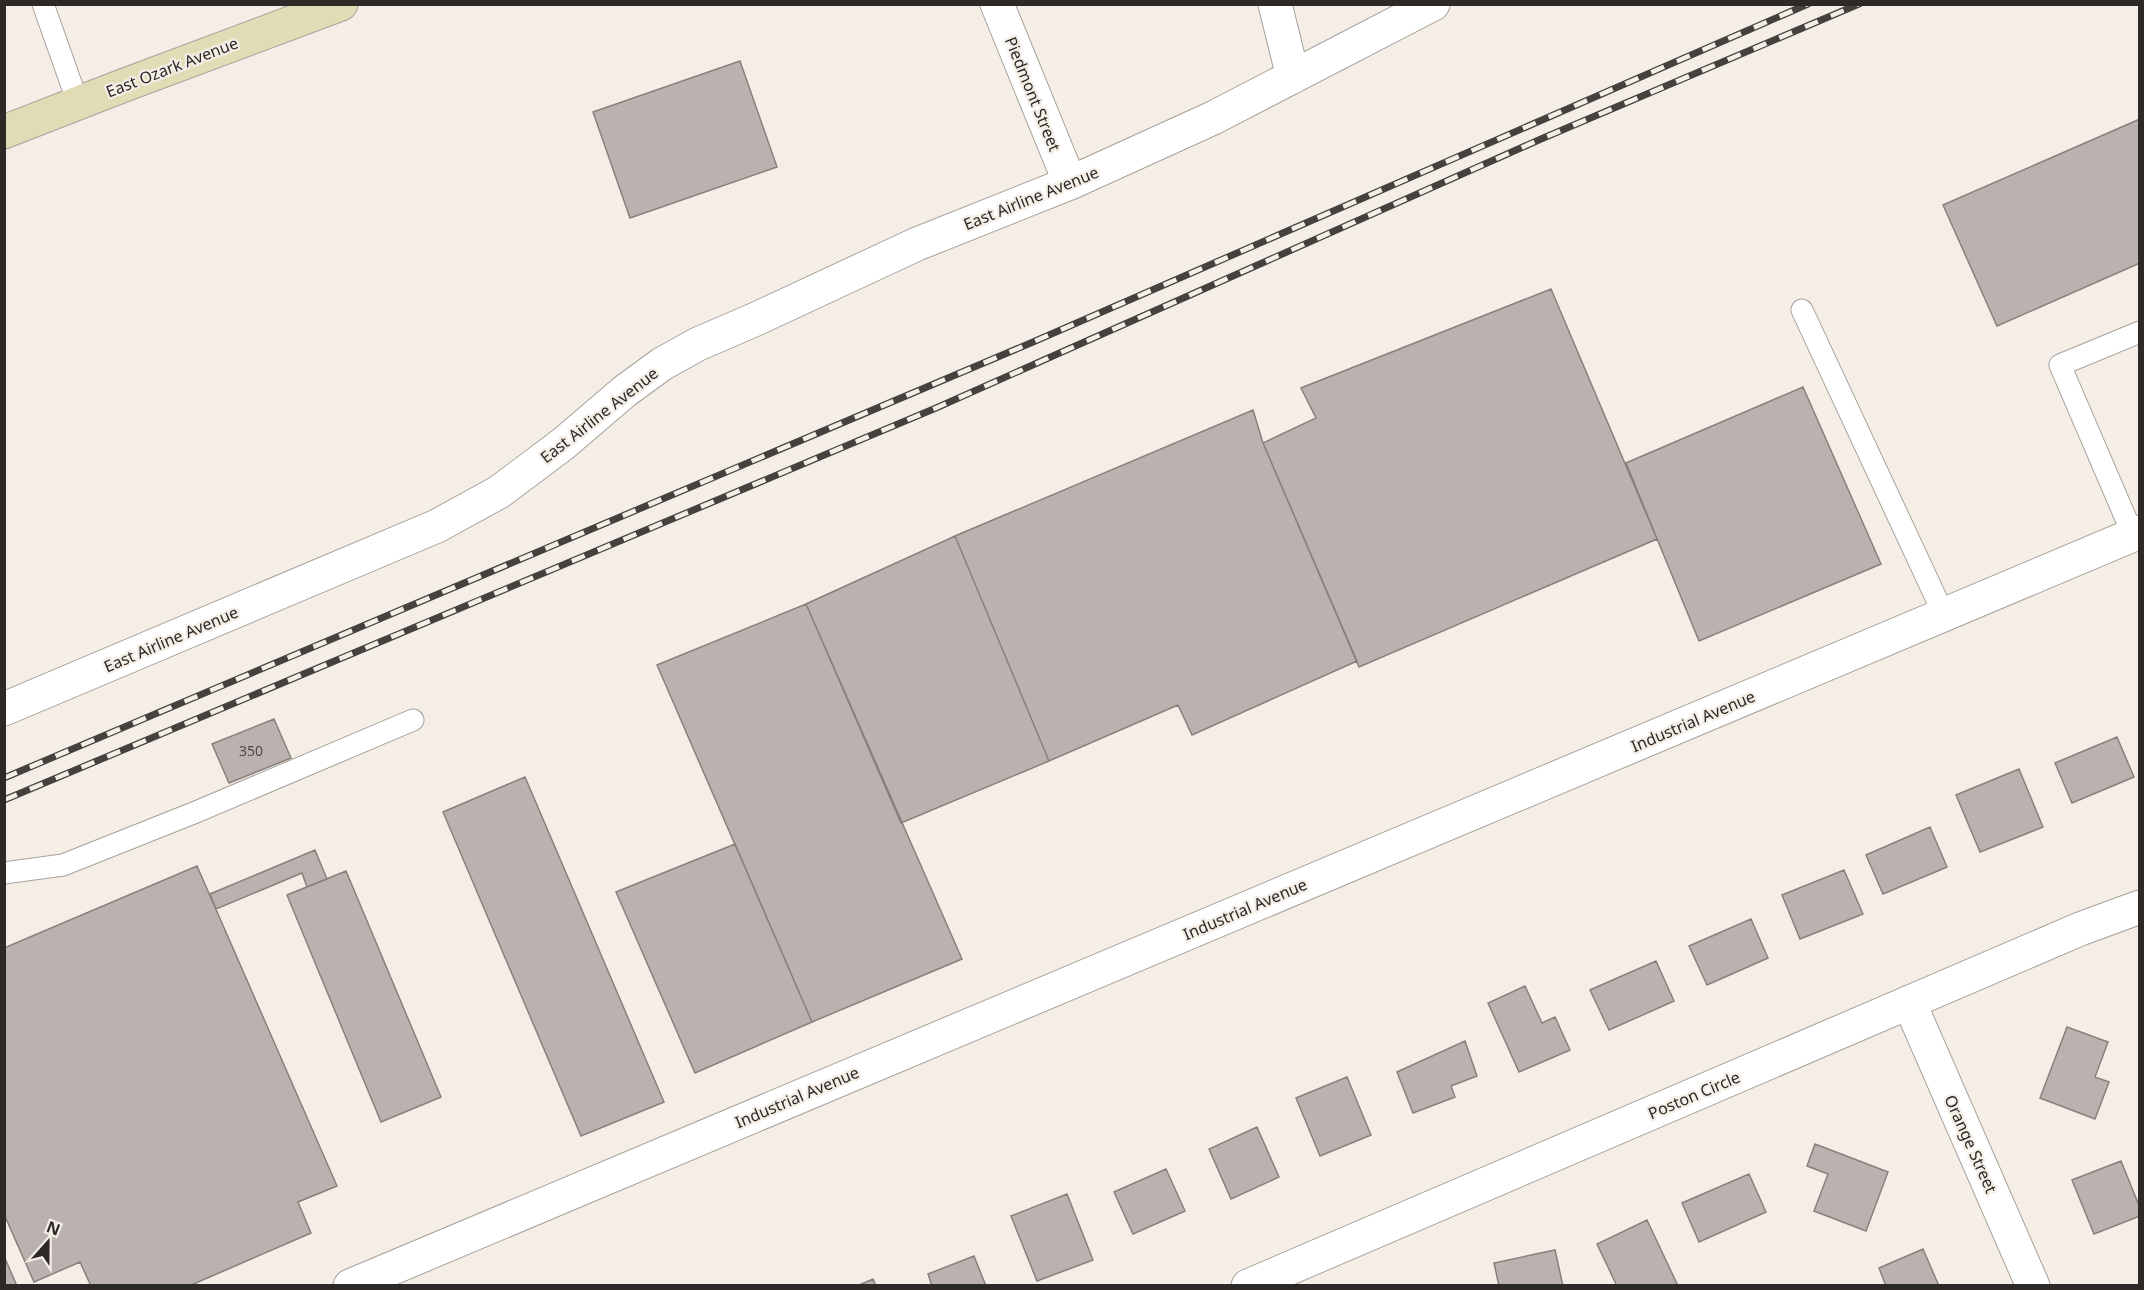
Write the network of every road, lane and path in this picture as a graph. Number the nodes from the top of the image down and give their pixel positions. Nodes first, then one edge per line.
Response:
1 (44, 4) edge
2 (341, 4) edge
3 (997, 4) edge
4 (1275, 4) edge
5 (1433, 4) edge
6 (1293, 77) junction
7 (78, 103) junction
8 (4, 132) edge
9 (1070, 183) junction
10 (1802, 310) dead end
11 (2139, 332) edge
12 (2136, 534) edge
13 (1944, 615) junction
14 (4, 709) edge
15 (413, 720) dead end
16 (4, 873) edge
17 (2139, 906) edge
18 (1909, 1002) junction
19 (350, 1286) edge
20 (1248, 1286) edge
21 (2033, 1286) edge

1 - 7 lane
2 - 7 main road, East Ozark Avenue
3 - 9 street, Piedmont Street
4 - 6 street
5 - 6 street, East Airline Avenue
6 - 9 street, East Airline Avenue
7 - 8 main road, East Ozark Avenue
9 - 14 street, East Airline Avenue
10 - 13 lane
11 - 12 lane
12 - 13 street, Industrial Avenue
13 - 19 street, Industrial Avenue
15 - 16 lane
17 - 18 street, Poston Circle
18 - 20 street, Poston Circle
18 - 21 street, Orange Street

